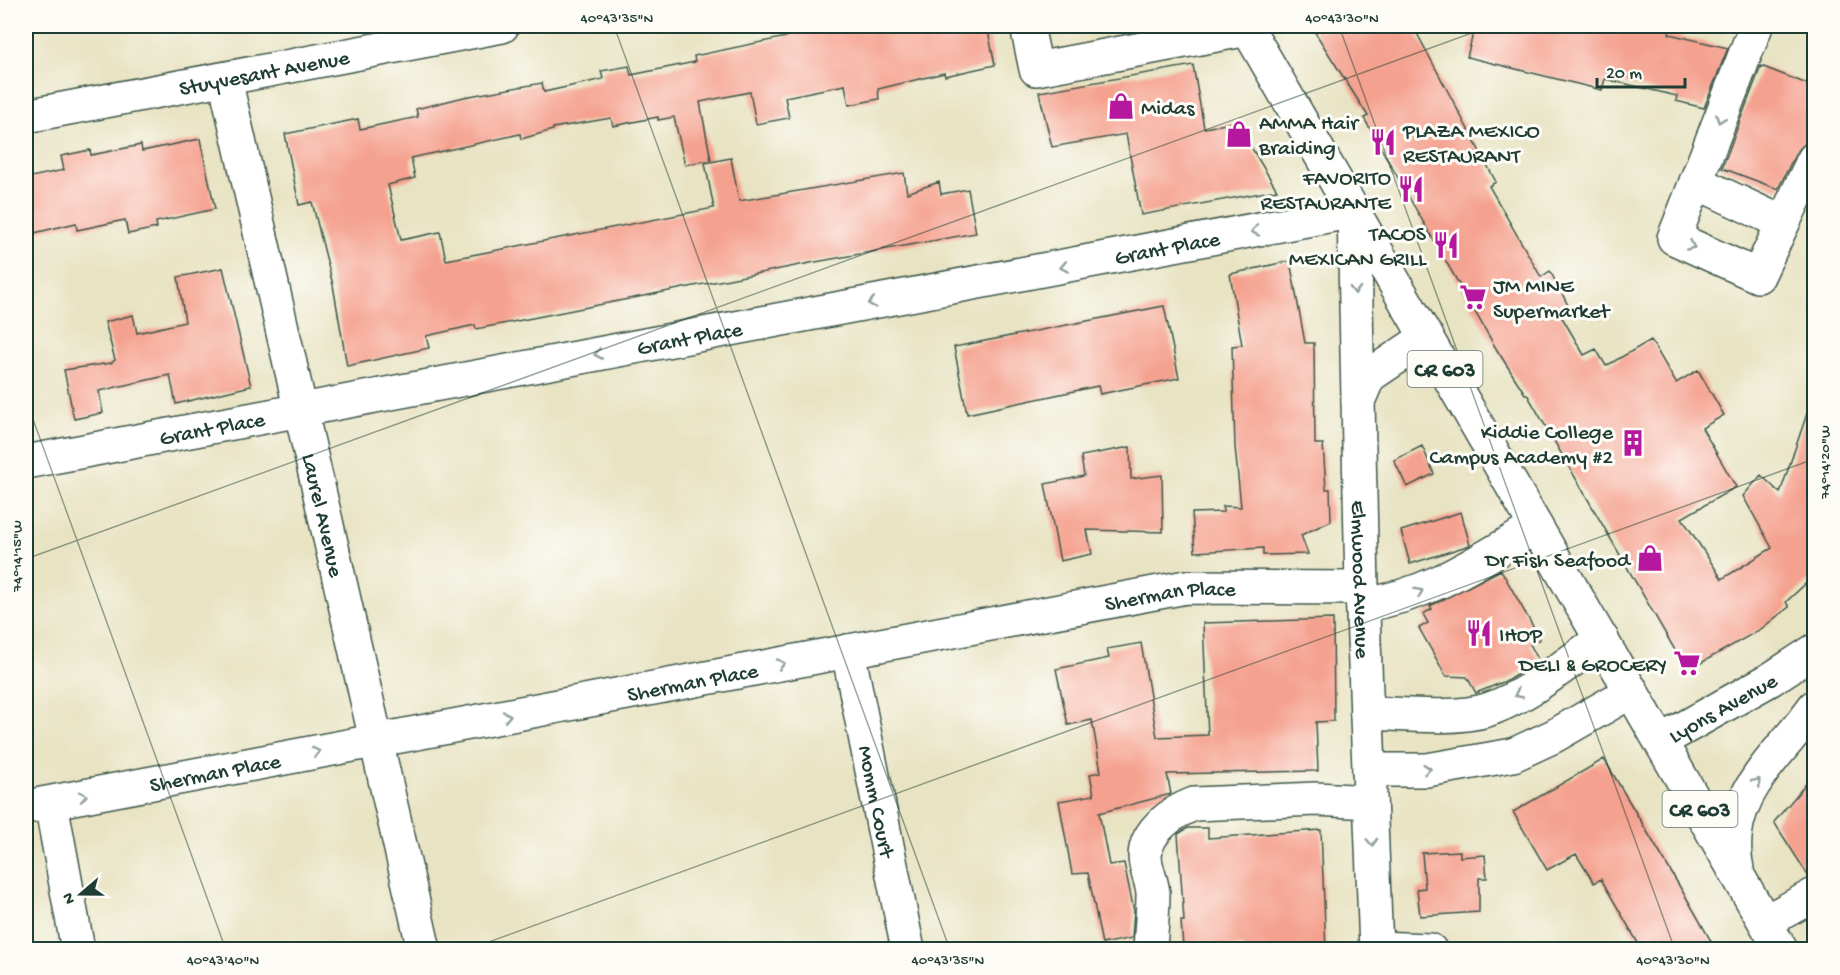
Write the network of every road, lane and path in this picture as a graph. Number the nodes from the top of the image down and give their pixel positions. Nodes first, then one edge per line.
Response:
1 (502, 26) edge
2 (1028, 26) edge
3 (1756, 26) edge
4 (1247, 27) edge
5 (412, 34) edge
6 (225, 79) junction
7 (26, 116) edge
8 (1815, 159) edge
9 (1696, 182) junction
10 (1354, 211) junction
11 (1783, 223) junction
12 (1427, 338) junction
13 (1358, 401) junction
14 (300, 410) junction
15 (26, 462) edge
16 (1536, 527) junction
17 (1362, 597) junction
18 (1602, 639) junction
19 (848, 651) junction
20 (1815, 651) edge
21 (1632, 691) junction
22 (1815, 707) edge
23 (1367, 713) junction
24 (376, 741) junction
25 (1661, 741) junction
26 (1370, 786) junction
27 (38, 805) edge
28 (1738, 876) junction
29 (1815, 895) edge
30 (1773, 936) edge
31 (1376, 949) edge
32 (78, 950) edge
33 (424, 950) edge
34 (908, 950) edge
35 (1150, 950) edge
36 (1430, 950) edge

1 - 5 street, Stuyvesant Avenue
2 - 4 street
3 -> 9 street
4 - 10 street, CR 603
5 - 6 street, Stuyvesant Avenue
6 - 7 street, Stuyvesant Avenue
6 - 14 street, Laurel Avenue
8 - 11 street
9 - 11 street
9 -> 11 street
10 - 12 street, CR 603
10 -> 13 street, Elmwood Avenue
10 -> 14 street, Grant Place
12 - 13 street
12 - 16 street, CR 603
13 - 17 street, Elmwood Avenue
14 - 15 street, Grant Place
14 - 24 street, Laurel Avenue
17 -> 16 street, Sherman Place
16 - 18 street, CR 603
17 - 19 street, Sherman Place
17 - 23 street, Elmwood Avenue
18 - 21 street, CR 603
18 -> 23 street
24 -> 19 street, Sherman Place
19 - 34 street, Momm Court
20 - 25 street, Lyons Avenue
21 - 25 street, CR 603
26 -> 21 street
28 -> 22 street
23 - 26 street, Elmwood Avenue
27 -> 24 street, Sherman Place
24 - 33 street, Laurel Avenue
25 - 28 street, CR 603
26 -> 31 street, Elmwood Avenue
26 - 35 street
27 - 32 street
28 - 30 street, CR 603
29 - 30 street
31 - 36 street

